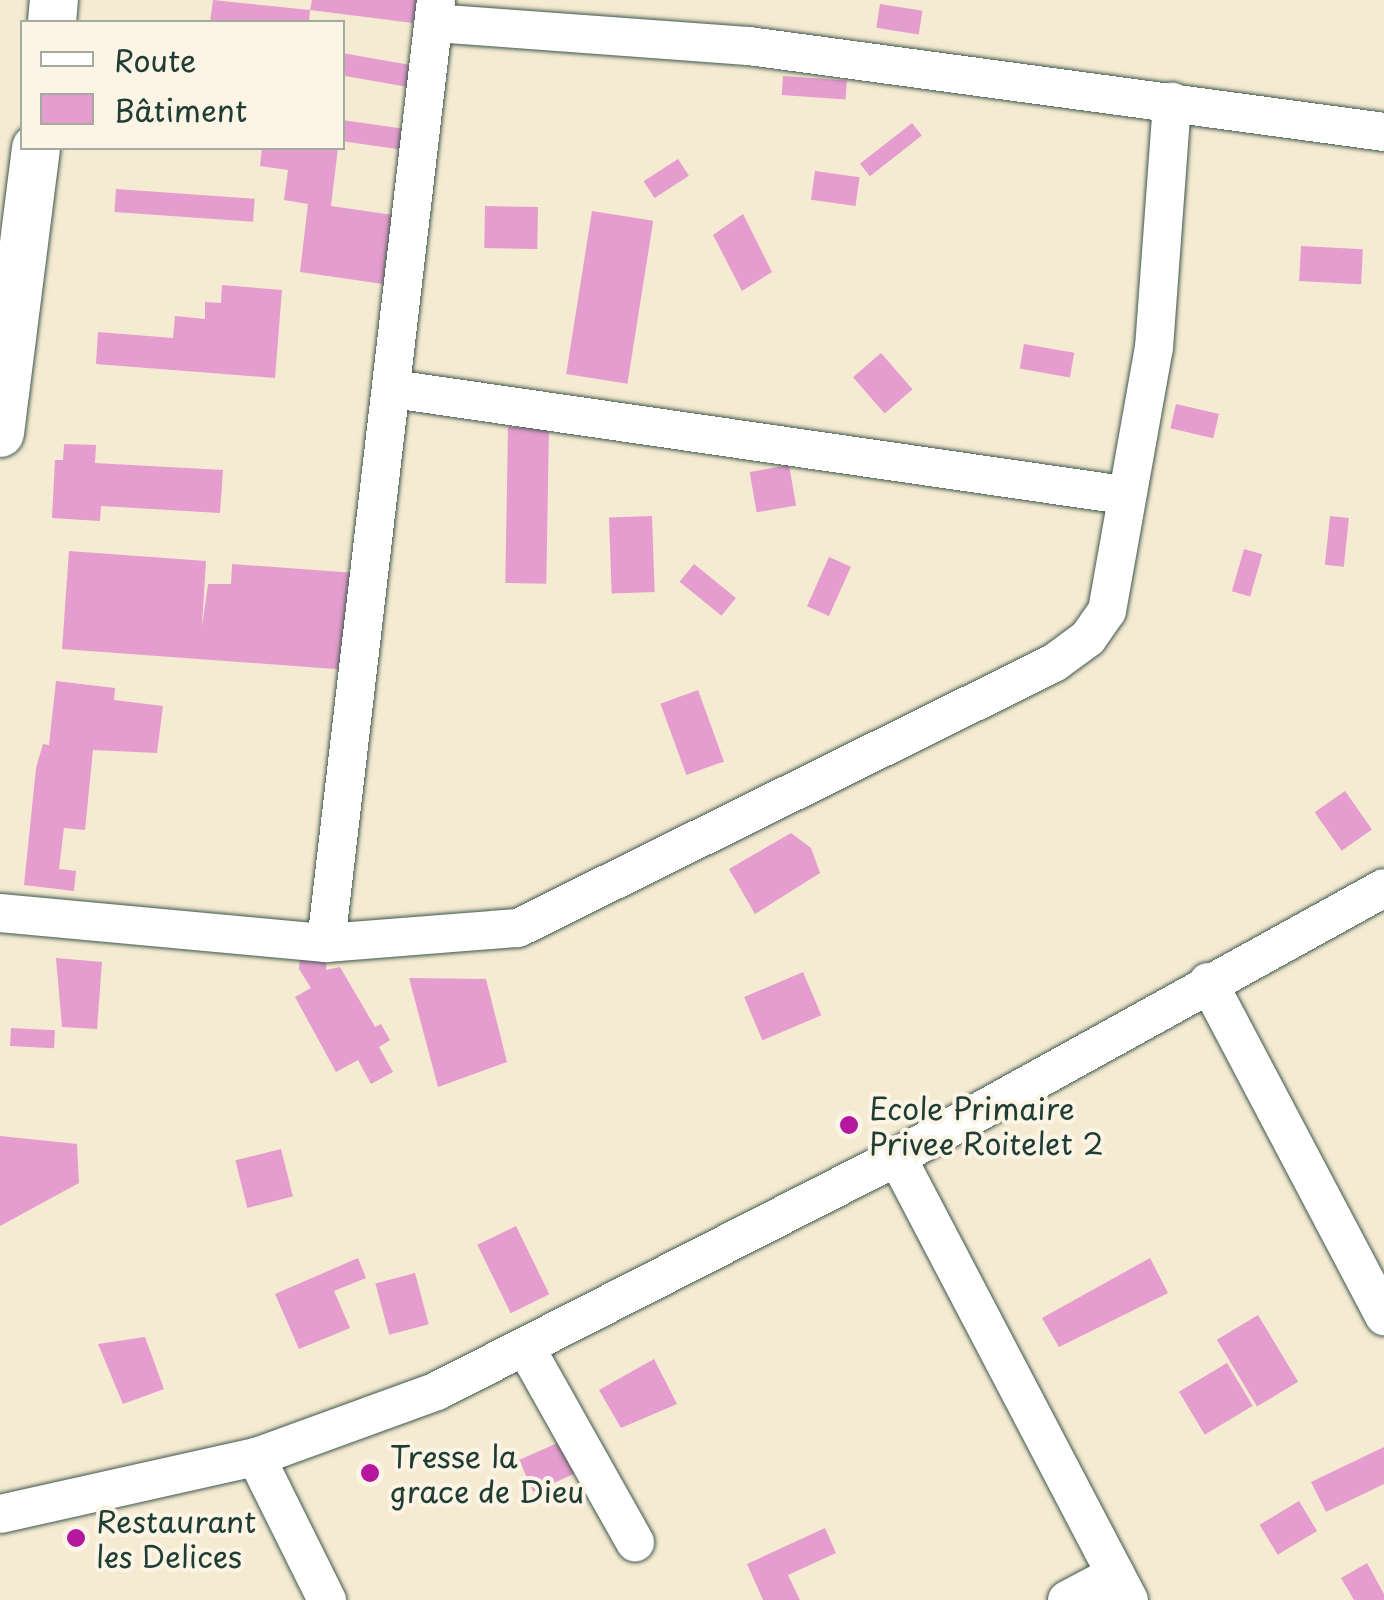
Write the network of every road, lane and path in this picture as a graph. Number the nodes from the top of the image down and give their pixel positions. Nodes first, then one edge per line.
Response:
1 (435, 11) edge
2 (1172, 102) junction
3 (1380, 122) edge
4 (36, 150) edge
5 (393, 390) junction
6 (0, 433) edge
7 (1124, 495) junction
8 (1384, 888) edge
9 (0, 912) edge
10 (326, 943) junction
11 (1208, 982) junction
12 (897, 1157) junction
13 (1384, 1316) edge
14 (526, 1348) junction
15 (256, 1457) junction
16 (0, 1514) edge
17 (635, 1542) dead end
18 (1123, 1587) edge
19 (327, 1600) edge
20 (1067, 1600) edge

1 - 2 street
1 - 5 street
2 - 3 street
2 - 7 street
4 - 6 street
5 - 7 street
5 - 10 street
7 - 10 street
8 - 11 street
9 - 10 street
11 - 12 street
11 - 13 street
12 - 14 street
12 - 18 street
14 - 15 street
14 - 17 street
15 - 16 street
15 - 19 street
18 - 20 street

